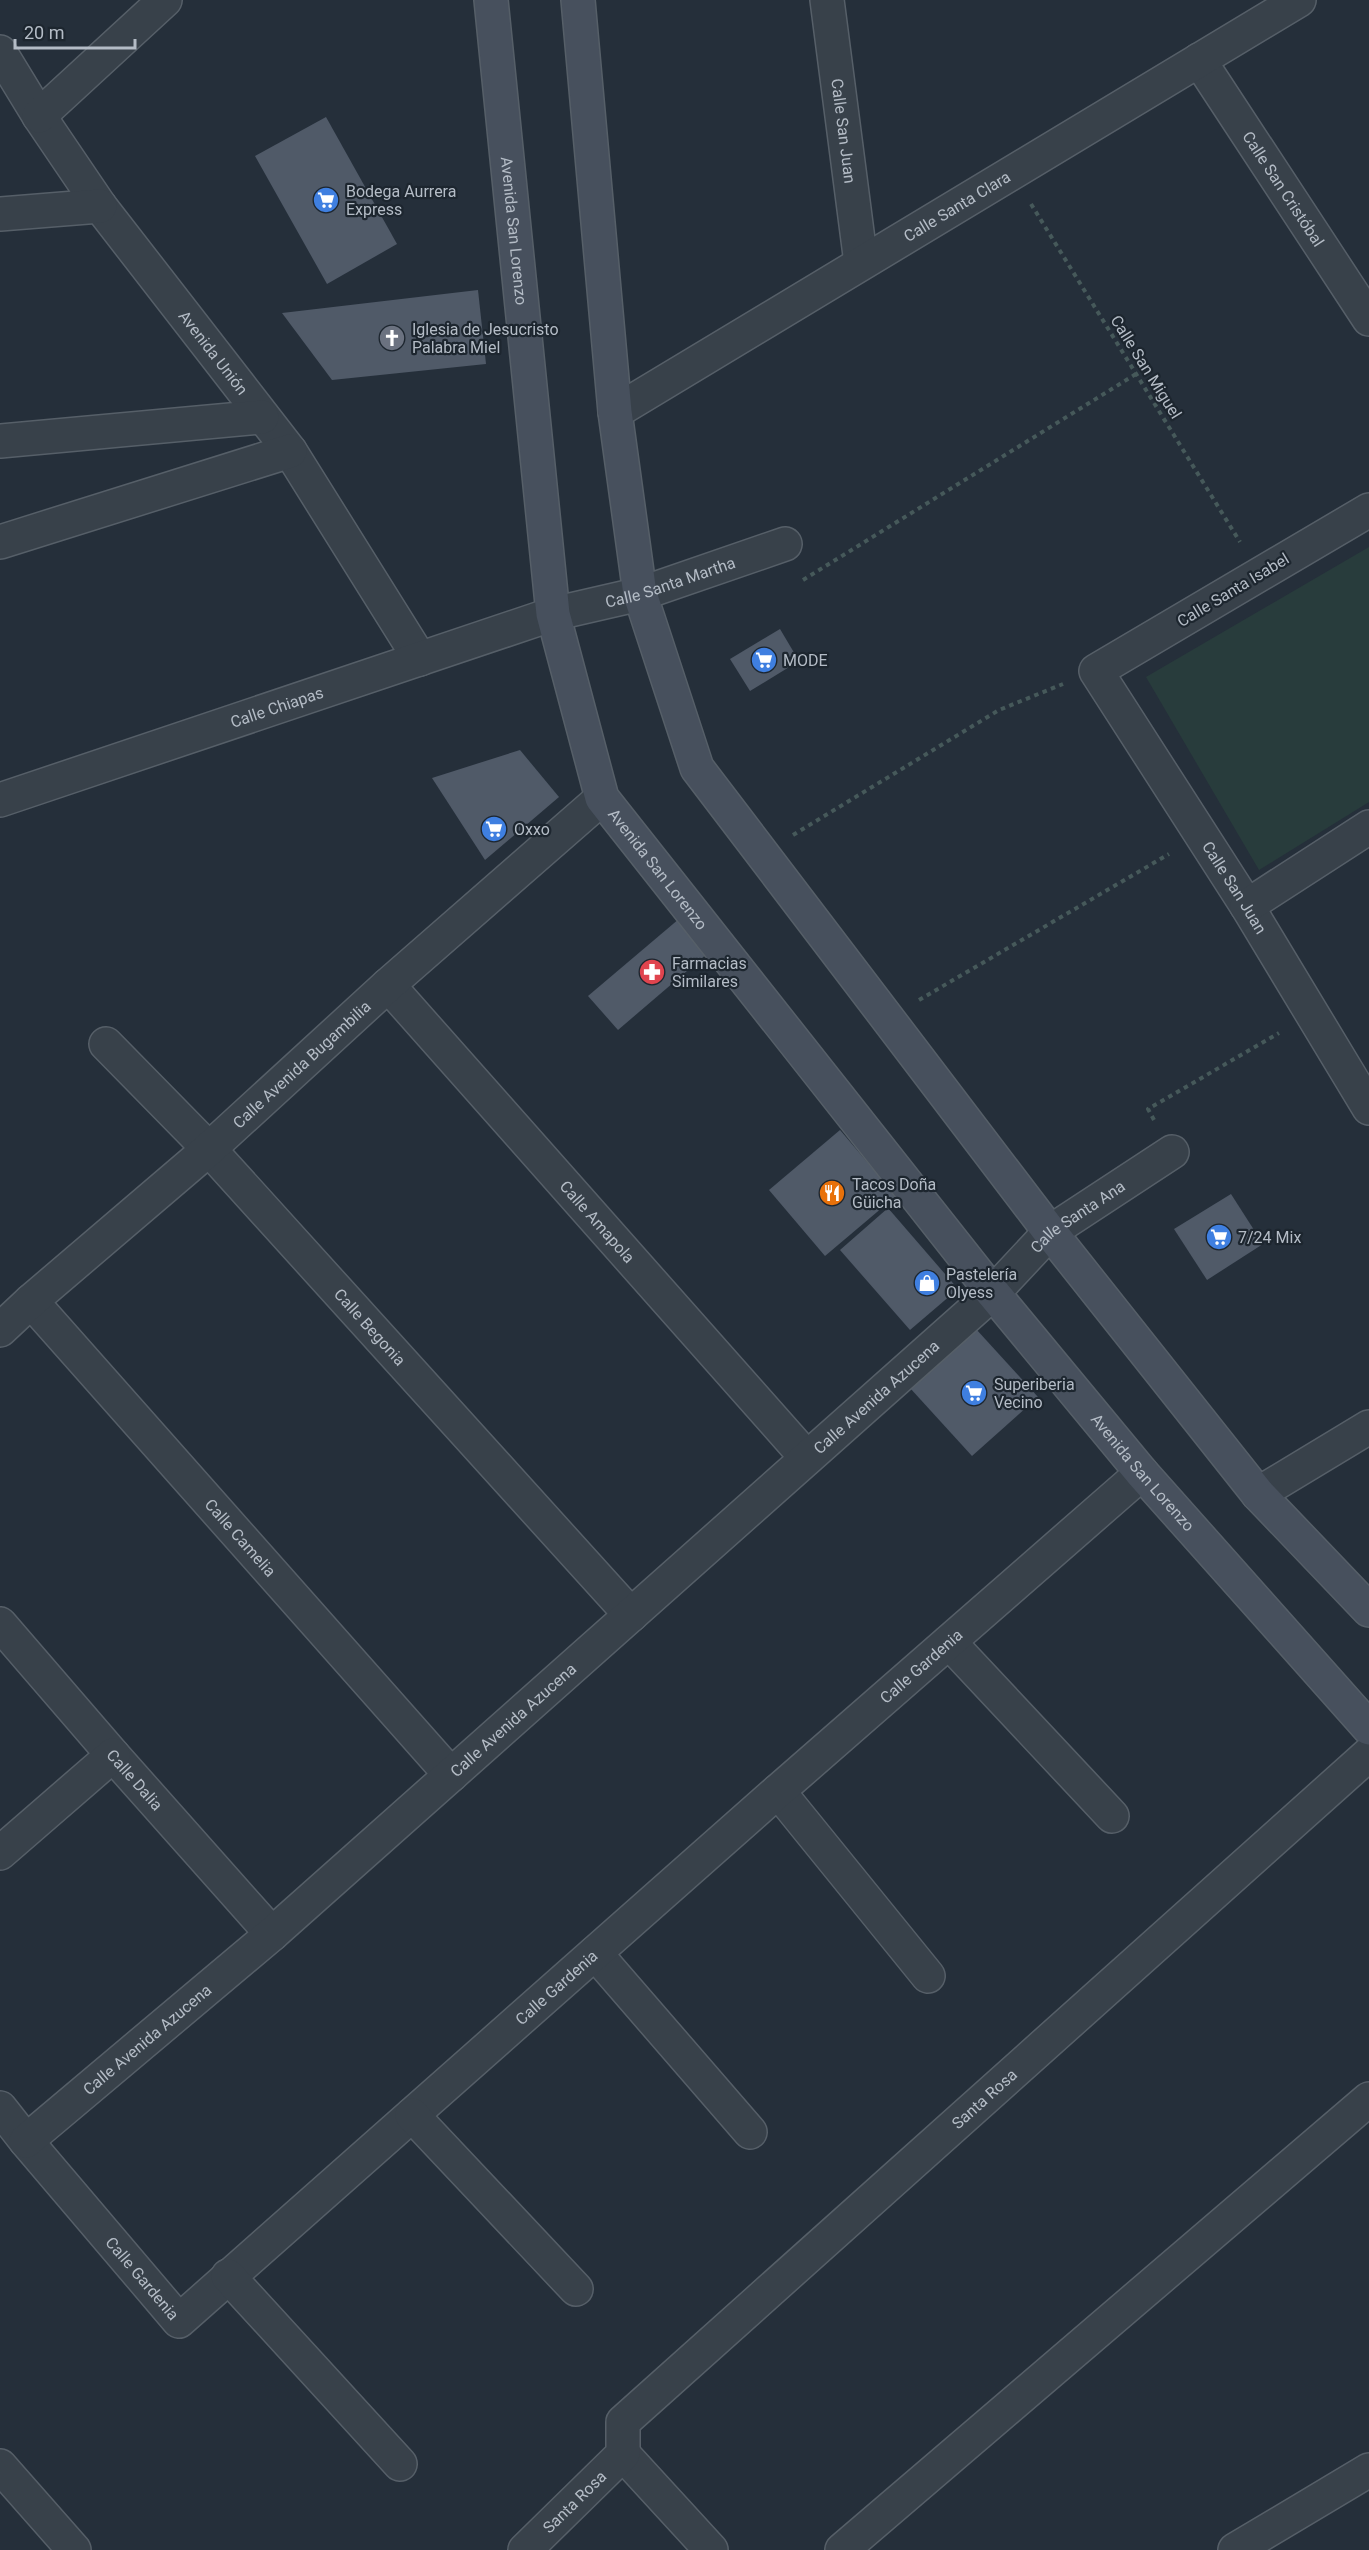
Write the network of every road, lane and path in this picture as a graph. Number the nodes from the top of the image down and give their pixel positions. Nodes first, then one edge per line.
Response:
1 (165, 0) edge
2 (491, 0) edge
3 (578, 0) edge
4 (827, 0) edge
5 (1299, 0) edge
6 (0, 52) edge
7 (1199, 60) junction
8 (39, 116) junction
9 (1011, 173) junction
10 (100, 206) junction
11 (0, 214) edge
12 (861, 263) junction
13 (1369, 319) edge
14 (1136, 374) junction
15 (615, 412) junction
16 (262, 417) junction
17 (0, 441) edge
18 (290, 451) junction
19 (1369, 510) edge
20 (0, 542) edge
21 (785, 544) joint
22 (1260, 574) junction
23 (640, 594) junction
24 (553, 614) junction
25 (420, 659) junction
26 (1096, 671) junction
27 (602, 798) junction
28 (0, 800) edge
29 (1369, 827) edge
30 (1201, 834) junction
31 (762, 854) junction
32 (1247, 906) junction
33 (388, 984) junction
34 (1312, 1014) junction
35 (887, 1018) junction
36 (106, 1044) dead end
37 (1369, 1108) edge
38 (209, 1149) junction
39 (1172, 1152) joint
40 (1050, 1232) junction
41 (993, 1293) junction
42 (31, 1301) junction
43 (0, 1330) edge
44 (1369, 1427) edge
45 (807, 1458) junction
46 (1142, 1473) junction
47 (1258, 1494) junction
48 (1369, 1610) edge
49 (631, 1615) junction
50 (0, 1624) edge
51 (949, 1642) junction
52 (1369, 1728) edge
53 (1369, 1754) edge
54 (113, 1755) junction
55 (451, 1775) junction
56 (778, 1791) junction
57 (1112, 1816) dead end
58 (0, 1853) edge
59 (272, 1934) junction
60 (595, 1953) junction
61 (928, 1976) dead end
62 (1369, 2099) edge
63 (0, 2108) edge
64 (412, 2115) junction
65 (750, 2132) dead end
66 (26, 2141) junction
67 (228, 2276) junction
68 (576, 2289) dead end
69 (623, 2454) junction
70 (400, 2464) dead end
71 (0, 2466) edge
72 (1369, 2470) edge
73 (74, 2550) edge
74 (525, 2550) edge
75 (711, 2550) edge
76 (842, 2550) edge
77 (1235, 2550) edge

1 - 8 street
2 - 24 street, Avenida San Lorenzo
3 - 15 street
4 - 12 street, Calle San Juan
5 - 7 street, Calle Santa Clara
6 - 8 street, Avenida Unión
7 - 9 street, Calle Santa Clara
7 - 13 street, Calle San Cristóbal
8 - 10 street, Avenida Unión
9 - 12 street, Calle Santa Clara
9 - 14 path, Calle San Miguel
10 - 11 street
10 - 16 street, Avenida Unión
12 - 15 street, Calle Santa Clara
14 - 21 path
14 - 22 path, Calle San Miguel
15 - 23 street
16 - 17 street
16 - 18 street, Avenida Unión
18 - 20 street
18 - 25 street, Avenida Unión
19 - 22 street, Calle Santa Isabel
21 - 23 street, Calle Santa Martha
22 - 26 street, Calle Santa Isabel
23 - 24 street, Calle Santa Martha
23 - 31 street
24 - 25 street, Calle Chiapas
24 - 27 street, Avenida San Lorenzo
25 - 28 street, Calle Chiapas
26 - 30 street, Calle San Juan
26 - 31 path
27 - 33 street, Calle Avenida Bugambilia
27 - 41 street, Avenida San Lorenzo
29 - 32 street
30 - 32 street, Calle San Juan
30 - 35 path
31 - 35 street
32 - 34 street, Calle San Juan
33 - 38 street, Calle Avenida Bugambilia
33 - 45 street, Calle Amapola
34 - 37 street, Calle San Juan
34 - 39 path
35 - 40 street
36 - 38 street, Calle Begonia
38 - 42 street, Calle Avenida Bugambilia
38 - 49 street, Calle Begonia
39 - 40 street, Calle Santa Ana
40 - 41 street, Calle Santa Ana
40 - 47 street
41 - 45 street, Calle Avenida Azucena
41 - 46 street, Avenida San Lorenzo
42 - 43 street, Calle Avenida Bugambilia
42 - 55 street, Calle Camelia
44 - 47 street
45 - 49 street, Calle Avenida Azucena
46 - 51 street, Calle Gardenia
46 - 52 street, Avenida San Lorenzo
47 - 48 street
49 - 55 street, Calle Avenida Azucena
50 - 54 street, Calle Dalia
51 - 56 street, Calle Gardenia
51 - 57 street
53 - 69 street, Santa Rosa
54 - 58 street
54 - 59 street, Calle Dalia
55 - 59 street, Calle Avenida Azucena
56 - 60 street, Calle Gardenia
56 - 61 street
59 - 66 street, Calle Avenida Azucena
60 - 64 street, Calle Gardenia
60 - 65 street
62 - 76 street
63 - 66 street, Calle Gardenia
64 - 67 street, Calle Gardenia
64 - 68 street
66 - 67 street, Calle Gardenia
67 - 70 street
69 - 74 street, Santa Rosa
69 - 75 street
71 - 73 street
72 - 77 street

